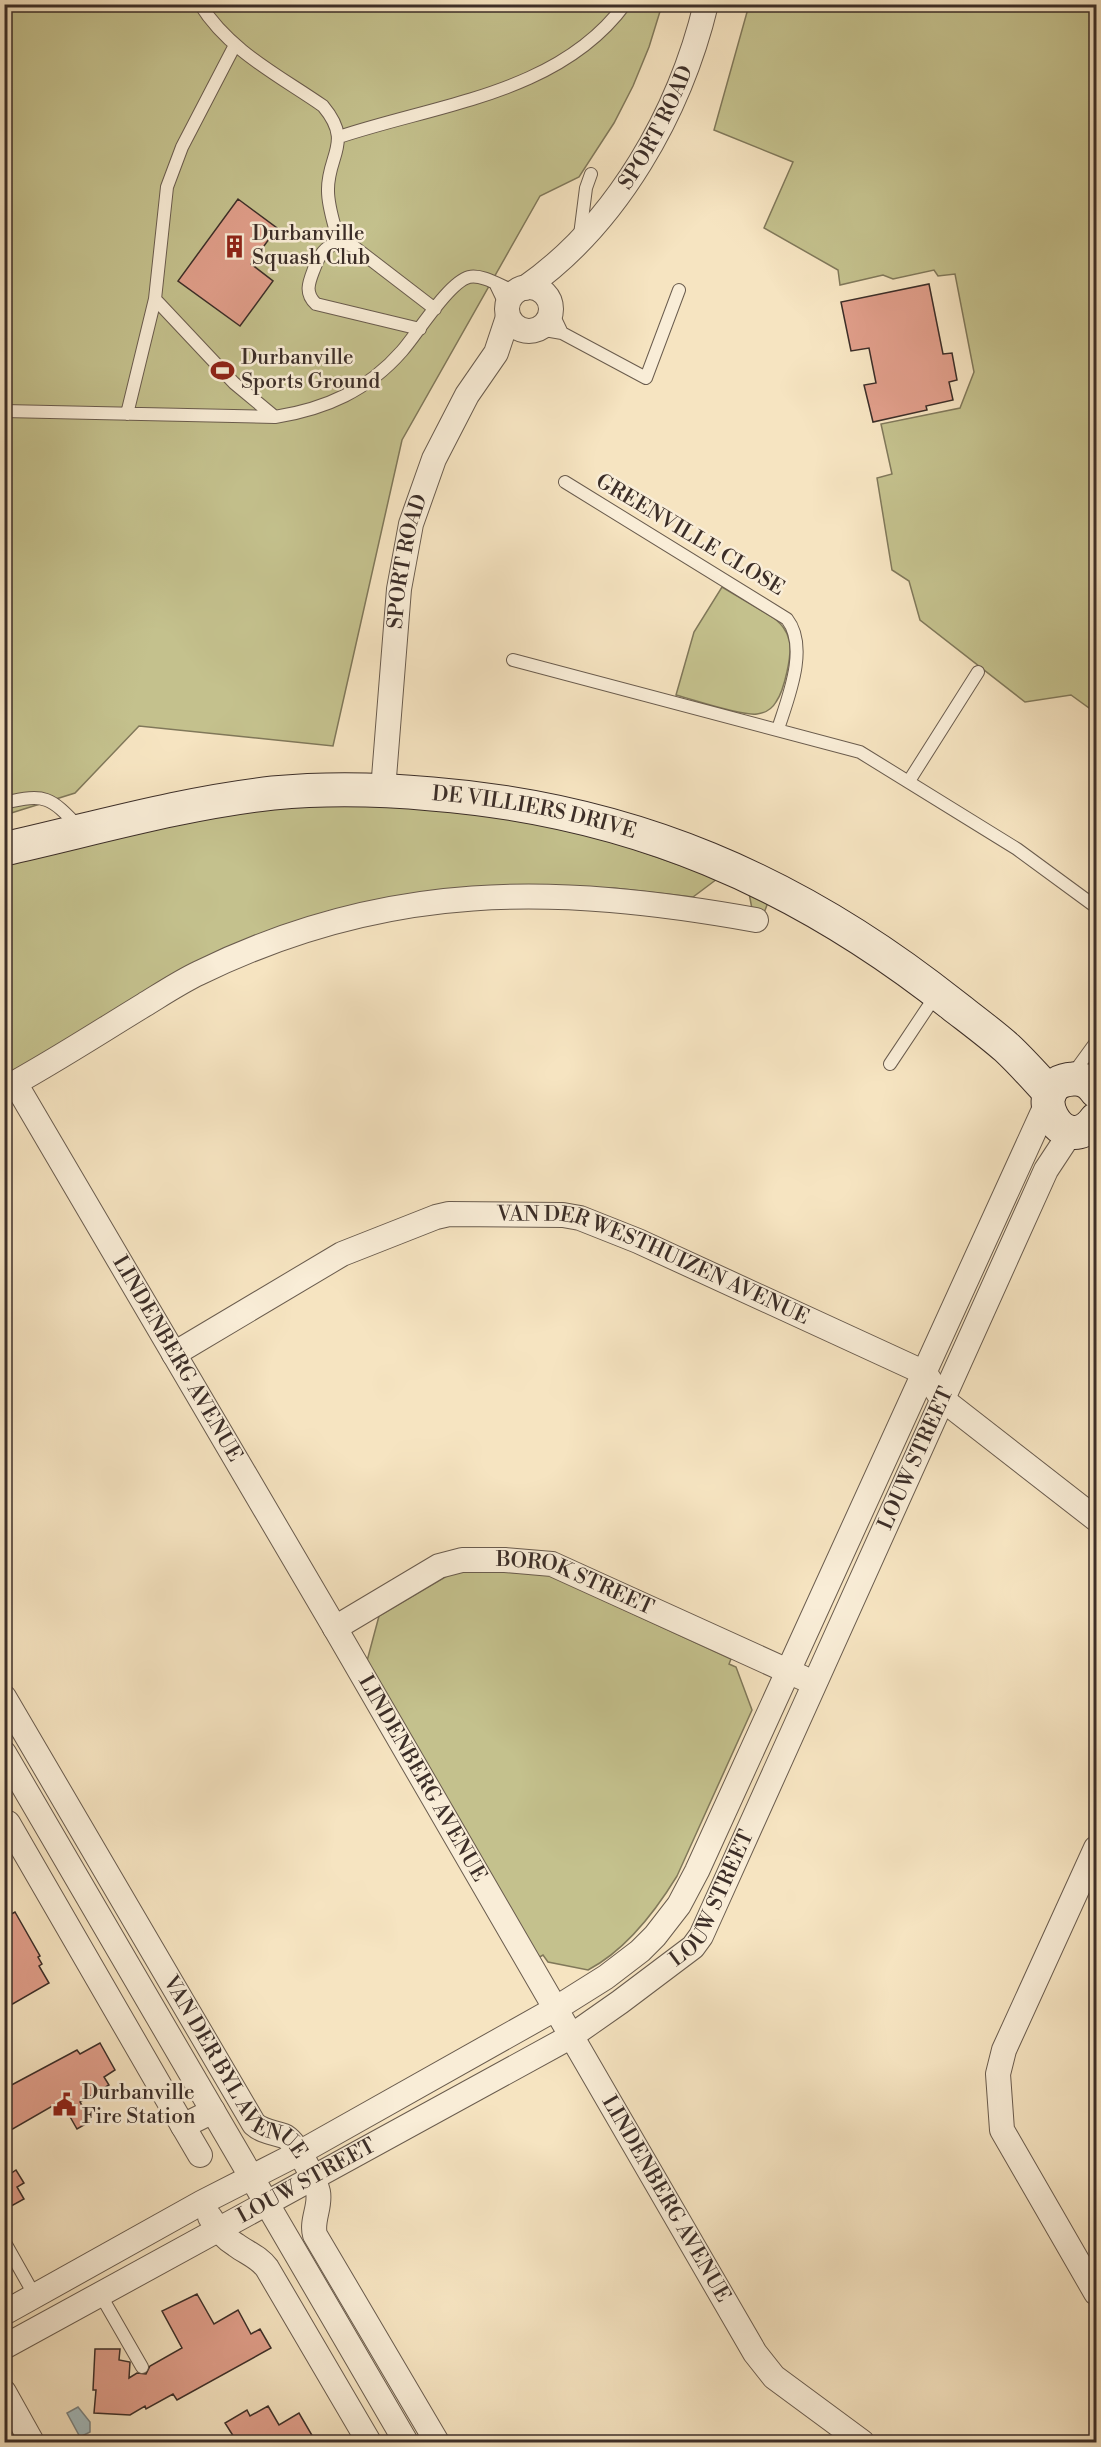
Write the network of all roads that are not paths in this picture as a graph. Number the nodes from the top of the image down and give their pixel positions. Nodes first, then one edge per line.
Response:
1 (200, 4) edge
2 (626, 4) edge
3 (706, 4) edge
4 (235, 45) junction
5 (339, 137) junction
6 (591, 174) dead end
7 (580, 241) junction
8 (339, 243) junction
9 (678, 290) dead end
10 (511, 298) junction
11 (155, 299) junction
12 (435, 309) junction
13 (546, 321) junction
14 (420, 329) junction
15 (496, 353) junction
16 (4, 411) edge
17 (127, 414) junction
18 (275, 417) junction
19 (565, 482) dead end
20 (513, 660) dead end
21 (978, 672) dead end
22 (778, 729) junction
23 (909, 781) junction
24 (383, 790) junction
25 (4, 803) edge
26 (83, 831) junction
27 (4, 849) edge
28 (1096, 907) edge
29 (756, 920) dead end
30 (937, 993) junction
31 (1096, 1042) edge
32 (890, 1064) dead end
33 (1074, 1085) edge
34 (10, 1086) edge
35 (1088, 1128) edge
36 (174, 1354) junction
37 (925, 1373) junction
38 (942, 1399) junction
39 (1096, 1519) edge
40 (335, 1628) junction
41 (788, 1672) junction
42 (814, 1684) junction
43 (4, 1697) edge
44 (5, 1755) edge
45 (36, 1807) junction
46 (6, 1824) edge
47 (1096, 1848) edge
48 (555, 2009) junction
49 (570, 2037) junction
50 (213, 2111) junction
51 (183, 2126) junction
52 (298, 2153) junction
53 (200, 2154) dead end
54 (252, 2177) junction
55 (312, 2177) junction
56 (201, 2203) junction
57 (267, 2203) junction
58 (217, 2230) junction
59 (4, 2241) edge
60 (1096, 2293) edge
61 (100, 2294) junction
62 (35, 2296) junction
63 (4, 2313) edge
64 (4, 2347) edge
65 (142, 2367) dead end
66 (4, 2392) edge
67 (26, 2440) edge
68 (369, 2442) edge
69 (406, 2442) edge
70 (436, 2442) edge
71 (862, 2442) edge

1 - 4 lane
2 - 5 lane
3 - 7 street, SPORT ROAD
4 - 5 lane
4 - 11 lane
5 - 8 lane
6 - 7 lane
7 - 10 street, SPORT ROAD
7 - 13 street, SPORT ROAD
8 - 12 lane
8 - 14 lane
9 - 13 lane
10 - 12 lane
10 - 13 street
10 - 13 street
10 - 15 street, SPORT ROAD
11 - 17 lane
11 - 18 lane
12 - 14 lane
13 - 15 street, SPORT ROAD
14 - 18 lane
15 - 24 street, SPORT ROAD
16 - 17 lane
17 - 18 lane
19 - 22 lane, GREENVILLE CLOSE
20 - 22 lane
21 - 23 lane
22 - 23 lane
23 - 28 lane
24 - 26 street, DE VILLIERS DRIVE
24 - 30 street, DE VILLIERS DRIVE
25 - 26 lane
26 - 27 street, DE VILLIERS DRIVE
29 - 34 street
30 - 32 lane
30 - 33 street, DE VILLIERS DRIVE
31 - 33 lane
33 - 35 street, DE VILLIERS DRIVE
33 - 37 street, LOUW STREET
34 - 36 street, LINDENBERG AVENUE
35 - 38 street, LOUW STREET
36 - 37 street, VAN DER WESTHUIZEN AVENUE
36 - 40 street, LINDENBERG AVENUE
37 - 38 street
37 - 41 street, LOUW STREET
38 - 39 street
38 - 42 street, LOUW STREET
40 - 41 street, BOROK STREET
40 - 48 street, LINDENBERG AVENUE
41 - 42 street, BOROK STREET
41 - 48 street, LOUW STREET
42 - 49 street, LOUW STREET
43 - 52 street, VAN DER BYL AVENUE
44 - 45 street, VAN DER BYL AVENUE
45 - 46 street
45 - 50 street, VAN DER BYL AVENUE
46 - 51 street
47 - 60 street
48 - 49 street, LINDENBERG AVENUE
48 - 52 street, LOUW STREET
49 - 55 street, LOUW STREET
49 - 71 street, LINDENBERG AVENUE
50 - 51 street
50 - 54 street, VAN DER BYL AVENUE
51 - 53 street
52 - 54 street, LOUW STREET
52 - 55 street, VAN DER BYL AVENUE
54 - 56 street, LOUW STREET
54 - 57 street, VAN DER BYL AVENUE
55 - 57 street, LOUW STREET
55 - 70 street, VAN DER BYL AVENUE
56 - 58 street
56 - 62 street, LOUW STREET
57 - 58 street, LOUW STREET
57 - 69 street, VAN DER BYL AVENUE
58 - 61 street, LOUW STREET
58 - 68 street
59 - 62 lane
61 - 64 street, LOUW STREET
61 - 65 lane
62 - 63 street, LOUW STREET
66 - 67 street

